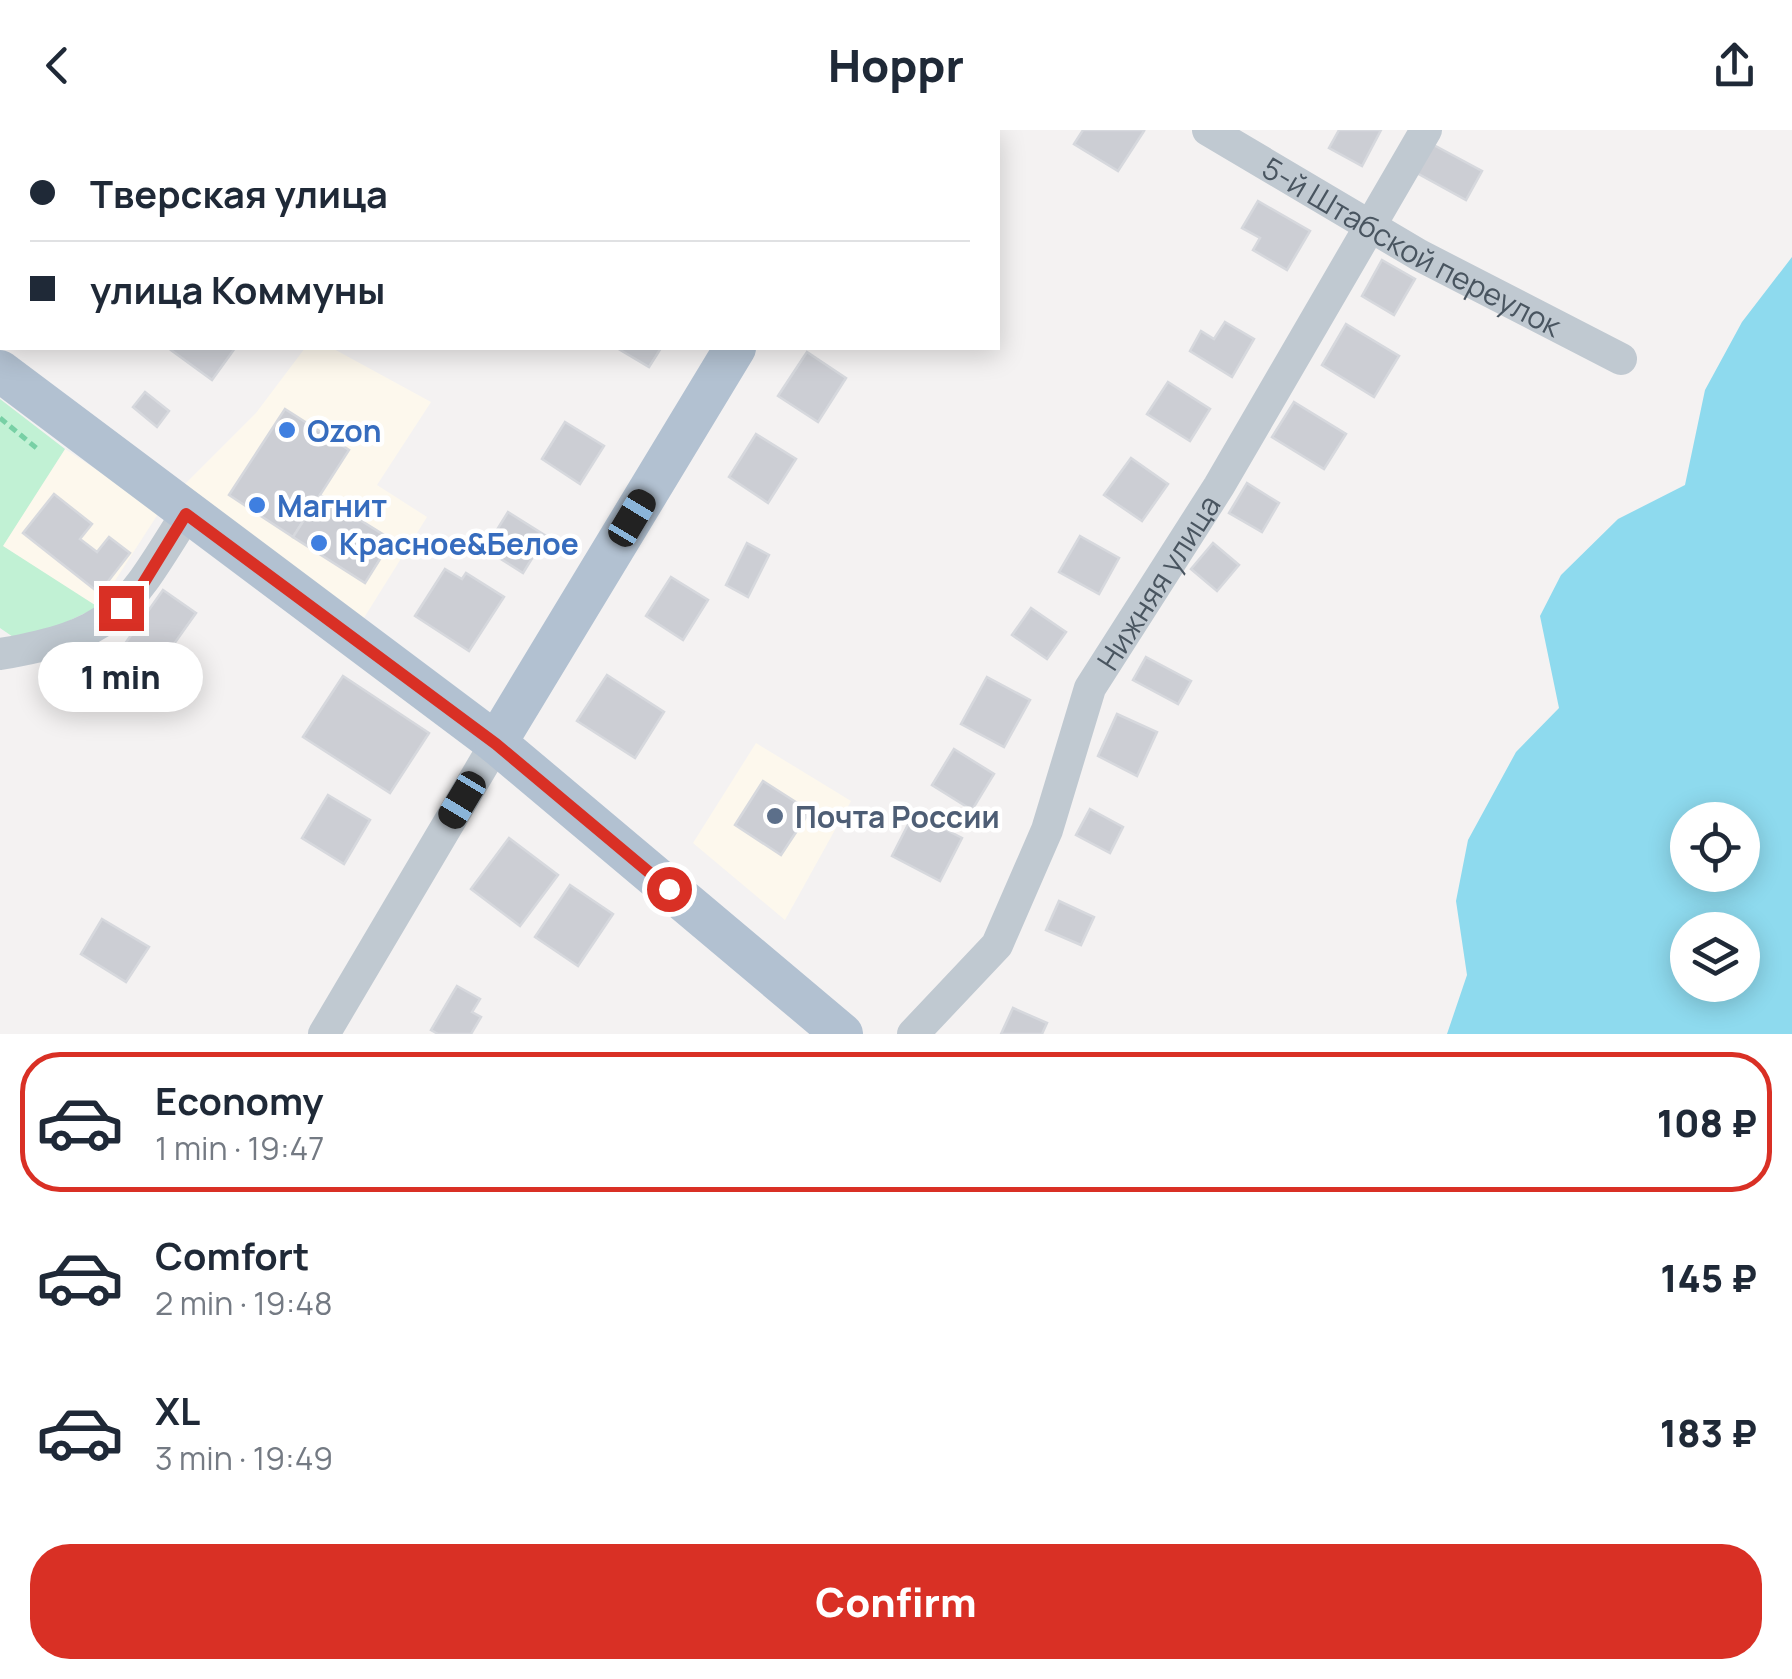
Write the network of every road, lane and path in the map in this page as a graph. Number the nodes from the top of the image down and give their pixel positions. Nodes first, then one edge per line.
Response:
1 (1208, 130) edge
2 (1426, 130) edge
3 (1371, 226) junction
4 (734, 350) edge
5 (1621, 359) dead end
6 (0, 371) edge
7 (0, 418) edge
8 (40, 451) dead end
9 (186, 514) junction
10 (0, 654) edge
11 (496, 744) junction
12 (324, 1034) edge
13 (842, 1034) edge
14 (913, 1034) edge

1 - 3 street, 5-й Штабской переулок
2 - 3 street, Нижняя улица
3 - 5 street, 5-й Штабской переулок
3 - 14 street, Нижняя улица
4 - 11 main road
6 - 9 main road
7 - 8 path
9 - 10 street
9 - 11 main road
11 - 12 street
11 - 13 main road

